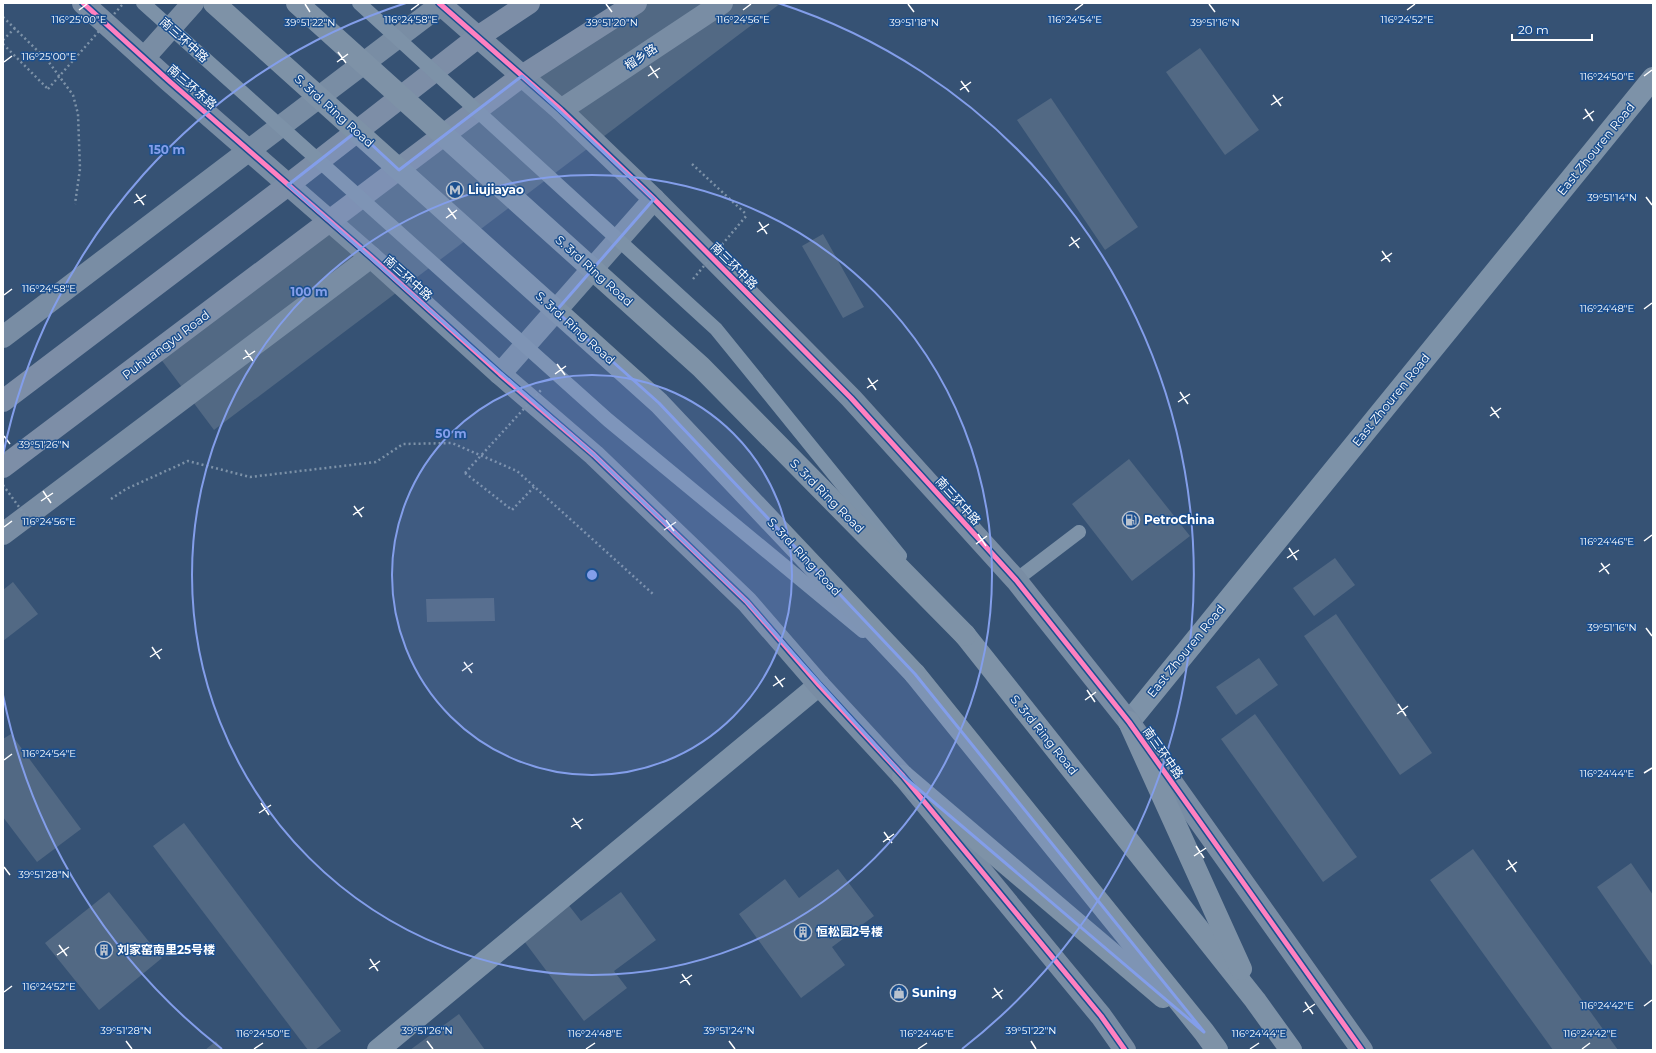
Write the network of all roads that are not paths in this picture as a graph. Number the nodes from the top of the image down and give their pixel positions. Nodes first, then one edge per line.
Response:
1 (84, 3) edge
2 (143, 3) edge
3 (193, 3) edge
4 (214, 3) edge
5 (297, 3) edge
6 (359, 3) edge
7 (529, 3) edge
8 (636, 3) edge
9 (722, 3) edge
10 (441, 4) edge
11 (478, 37) junction
12 (144, 58) junction
13 (522, 76) junction
14 (1653, 78) edge
15 (561, 110) junction
16 (249, 151) junction
17 (288, 185) junction
18 (654, 200) junction
19 (330, 222) junction
20 (371, 257) junction
21 (3, 337) edge
22 (500, 374) junction
23 (3, 401) edge
24 (3, 467) edge
25 (1079, 532) dead end
26 (3, 534) edge
27 (1016, 580) junction
28 (965, 635) junction
29 (915, 674) junction
30 (819, 685) junction
31 (1129, 722) junction
32 (903, 776) junction
33 (1255, 1000) junction
34 (1204, 1032) junction
35 (378, 1050) edge
36 (1126, 1050) edge
37 (1217, 1050) edge
38 (1291, 1050) edge
39 (1362, 1050) edge

1 - 12 street, 南三环东路
2 - 29 lane, 南三环中路, bridge
3 - 12 street
4 - 29 highway, S. 3rd. Ring Road, bridge
5 - 28 highway, S. 3rd Ring Road, bridge
6 - 28 lane, bridge
7 - 11 main road
8 - 13 main road, Puhuangyu Road
9 - 15 street, 榴乡路
10 - 11 street, 南三环中路
10 - 16 street
11 - 13 street, 南三环中路
11 - 17 main road
12 - 16 street, 南三环东路
13 - 15 street, 南三环中路
13 - 19 main road, Puhuangyu Road
14 - 31 street, East Zhouren Road
15 - 18 street, 南三环中路
16 - 17 street, 南三环东路
16 - 21 street
17 - 19 street, 南三环中路
17 - 23 main road
18 - 22 street
18 - 27 street, 南三环中路
19 - 20 street, 南三环中路
19 - 24 main road, Puhuangyu Road
20 - 22 street, 南三环中路
20 - 26 street
22 - 30 street, 南三环中路
25 - 27 lane
27 - 31 street, 南三环中路
28 - 33 highway, S. 3rd Ring Road
29 - 34 highway
30 - 32 street, 南三环中路
30 - 35 street
31 - 33 highway
31 - 39 street, 南三环中路
32 - 34 highway
32 - 36 street, 南三环中路
33 - 38 highway, S. 3rd Ring Road
34 - 37 highway

